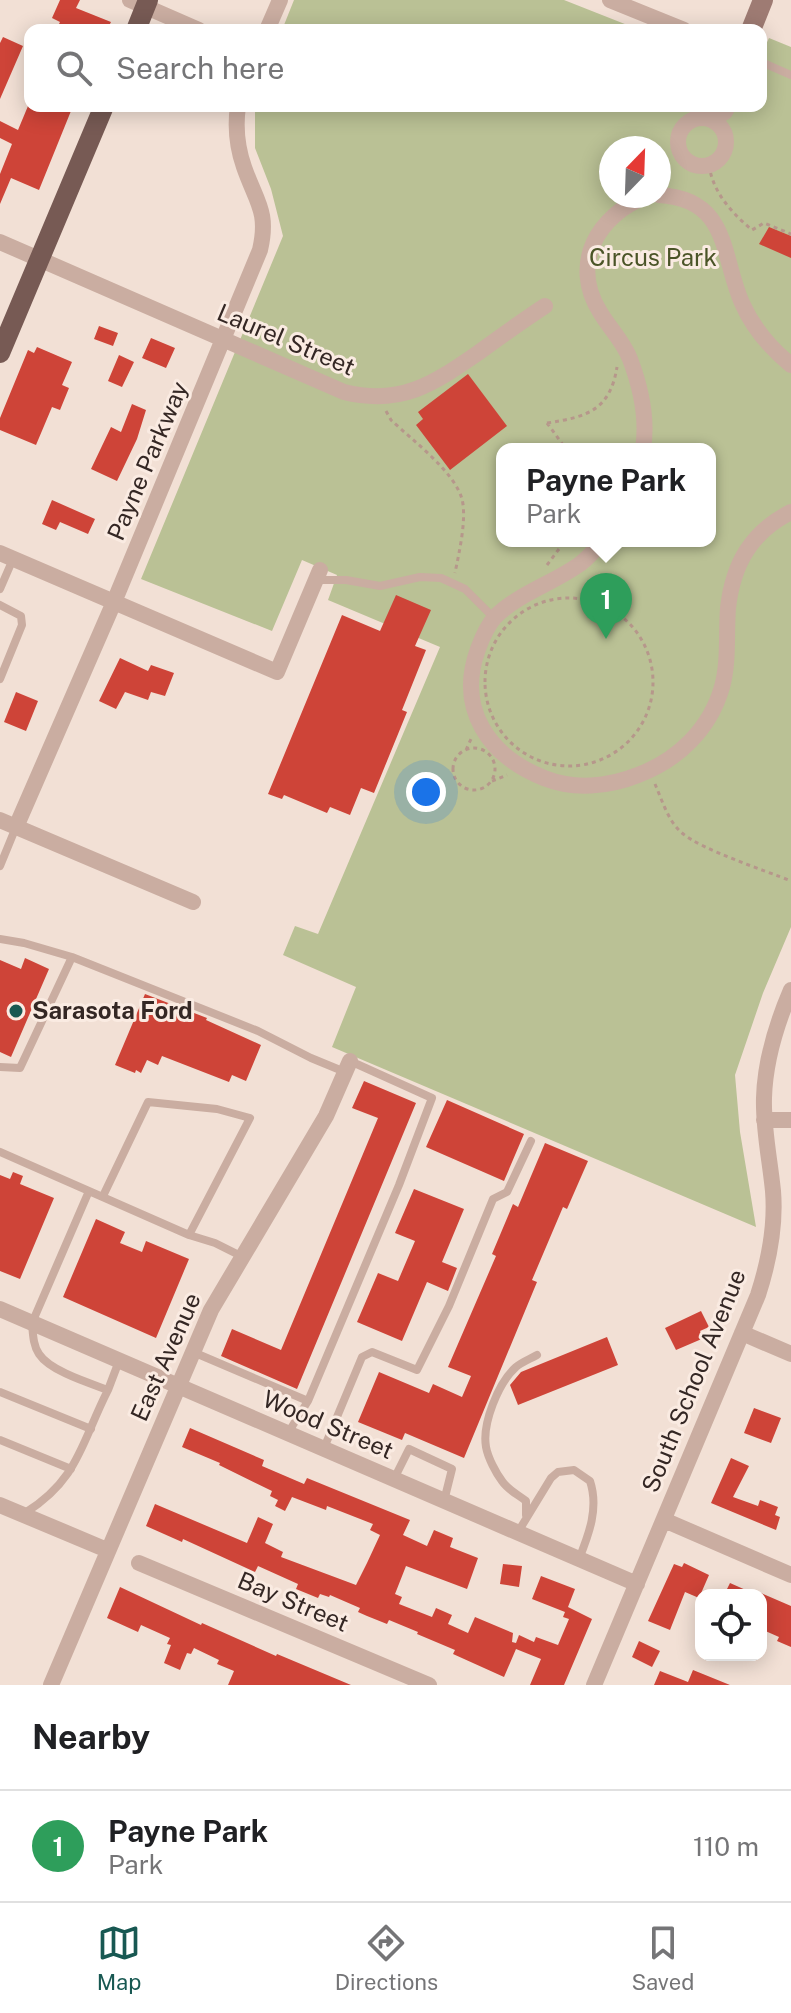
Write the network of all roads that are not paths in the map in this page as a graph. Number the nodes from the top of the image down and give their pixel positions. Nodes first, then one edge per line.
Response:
1 (280, 0) edge
2 (610, 0) edge
3 (763, 0) edge
4 (141, 2) edge
5 (137, 24) edge
6 (187, 24) edge
7 (270, 24) edge
8 (669, 24) edge
9 (753, 24) edge
10 (767, 65) edge
11 (791, 75) edge
12 (101, 112) edge
13 (237, 112) edge
14 (710, 113) edge
15 (671, 198) edge
16 (622, 208) edge
17 (0, 242) edge
18 (40, 258) junction
19 (545, 306) dead end
20 (224, 340) junction
21 (0, 353) edge
22 (791, 365) edge
23 (644, 443) edge
24 (791, 512) edge
25 (598, 547) edge
26 (6, 555) edge
27 (317, 575) joint
28 (0, 589) edge
29 (114, 602) junction
30 (0, 605) edge
31 (494, 618) junction
32 (0, 679) edge
33 (0, 820) edge
34 (16, 827) junction
35 (0, 866) edge
36 (193, 902) dead end
37 (0, 939) edge
38 (72, 957) junction
39 (791, 990) edge
40 (347, 1066) junction
41 (0, 1067) edge
42 (764, 1120) junction
43 (791, 1120) edge
44 (531, 1141) dead end
45 (0, 1152) edge
46 (89, 1191) junction
47 (103, 1196) junction
48 (189, 1235) junction
49 (243, 1257) junction
50 (0, 1309) edge
51 (32, 1323) junction
52 (742, 1333) junction
53 (193, 1352) junction
54 (791, 1354) edge
55 (537, 1355) dead end
56 (119, 1361) junction
57 (179, 1386) junction
58 (108, 1390) junction
59 (0, 1392) edge
60 (308, 1401) junction
61 (91, 1429) junction
62 (288, 1433) junction
63 (0, 1440) edge
64 (324, 1449) junction
65 (71, 1469) junction
66 (394, 1479) junction
67 (444, 1501) junction
68 (0, 1505) edge
69 (23, 1515) junction
70 (526, 1515) junction
71 (664, 1520) junction
72 (518, 1533) junction
73 (107, 1550) junction
74 (579, 1559) junction
75 (139, 1563) dead end
76 (791, 1575) edge
77 (637, 1584) junction
78 (51, 1685) edge
79 (429, 1685) edge
80 (594, 1685) edge

1 - 7 street
2 - 8 street
3 - 9 street
4 - 5 main road
4 - 6 street
10 - 11 lane
12 - 18 main road
13 - 20 street, Payne Parkway
14 - 14 street
15 - 22 street
16 - 23 street
17 - 18 street, Laurel Street
18 - 20 street, Laurel Street
18 - 21 main road
19 - 20 street, Laurel Street
20 - 29 street, Payne Parkway
24 - 31 street
25 - 31 street
26 - 28 lane
26 - 29 street
27 - 29 street
27 - 31 lane
29 - 34 street, Payne Parkway
30 - 32 lane
33 - 34 street
34 - 35 lane
34 - 36 street
37 - 38 lane
38 - 40 lane
38 - 41 lane
39 - 42 street, South School Avenue
40 - 49 street, East Avenue
40 - 60 lane
42 - 43 street
42 - 52 street, South School Avenue
44 - 64 lane
45 - 46 lane
46 - 47 lane
46 - 51 lane
47 - 48 lane
47 - 48 lane
48 - 49 lane
49 - 53 street, East Avenue
50 - 51 street, Wood Street
51 - 56 street, Wood Street
51 - 58 lane
52 - 54 street
52 - 71 street, South School Avenue
53 - 57 street, East Avenue
53 - 60 lane
55 - 70 lane
56 - 57 street, Wood Street
56 - 58 lane
57 - 62 street, Wood Street
57 - 73 street, East Avenue
58 - 61 lane
59 - 61 lane
60 - 62 lane
61 - 65 lane
62 - 64 street, Wood Street
63 - 65 lane
64 - 66 street, Wood Street
65 - 69 lane
66 - 67 street, Wood Street
66 - 67 lane
67 - 72 street, Wood Street
68 - 69 street
69 - 73 street
70 - 72 lane
70 - 74 lane
71 - 76 street
71 - 77 street, South School Avenue
72 - 74 street, Wood Street
73 - 78 street, East Avenue
74 - 77 street, Wood Street
75 - 79 street, Bay Street
77 - 80 street, South School Avenue

